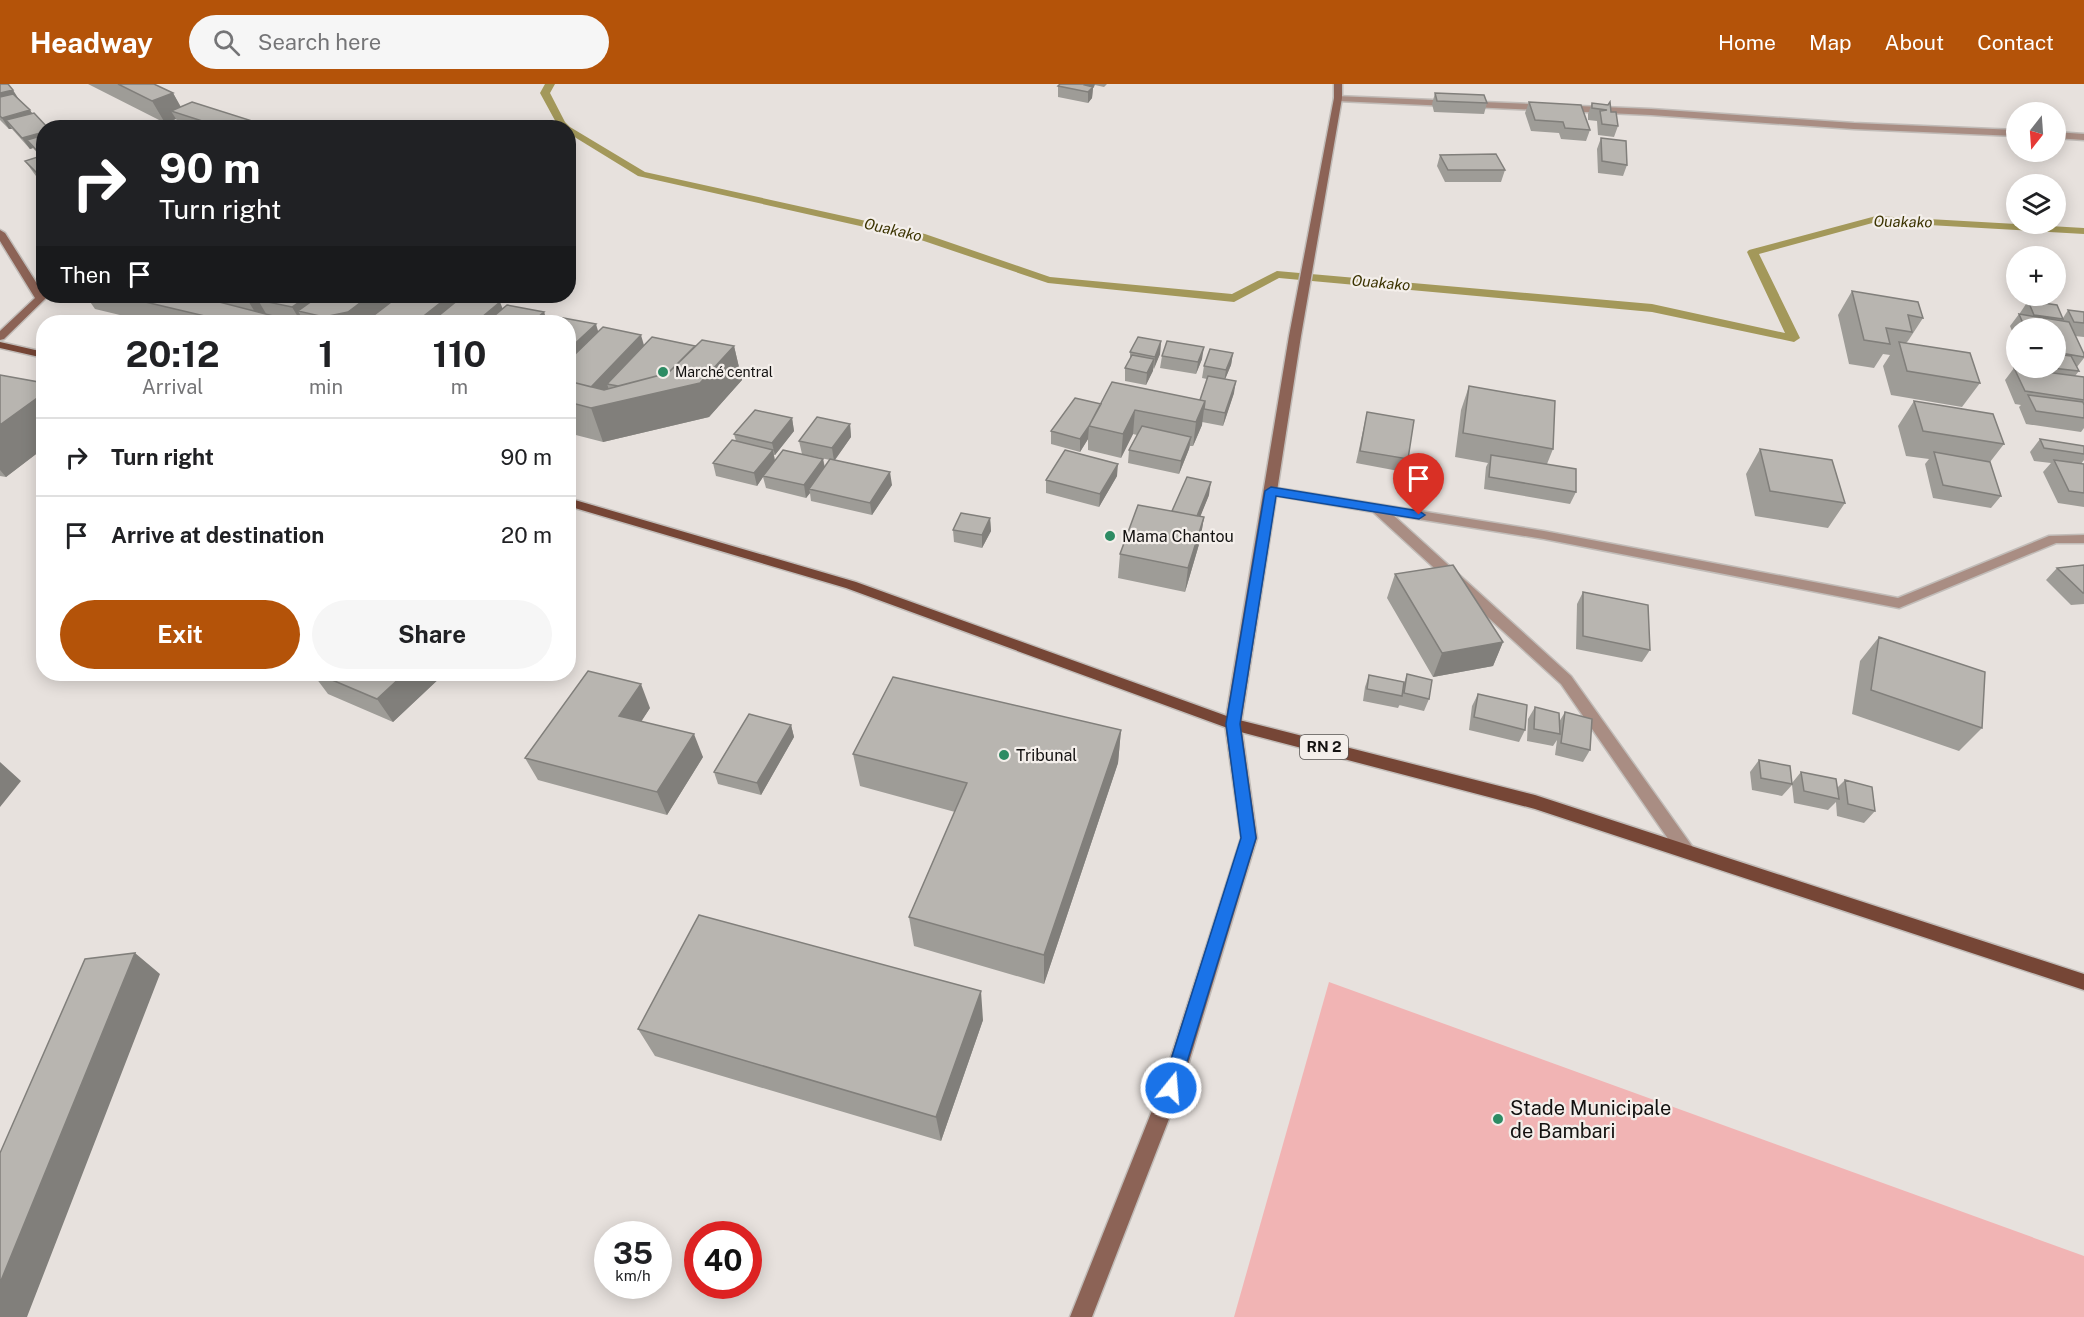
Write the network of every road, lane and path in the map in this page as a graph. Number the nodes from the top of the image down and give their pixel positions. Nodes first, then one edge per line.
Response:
1 (1338, 84) edge
2 (1338, 98) junction
3 (2006, 133) edge
4 (2066, 136) edge
5 (2084, 137) edge
6 (0, 233) edge
7 (36, 290) edge
8 (36, 303) edge
9 (0, 337) edge
10 (0, 345) edge
11 (36, 353) edge
12 (1271, 491) junction
13 (576, 504) edge
14 (1377, 508) junction
15 (2084, 539) edge
16 (1233, 724) junction
17 (1686, 851) junction
18 (2084, 982) edge
19 (1081, 1317) edge

1 - 2 street
2 - 3 street
2 - 12 street
4 - 5 street
6 - 7 street
8 - 9 street
10 - 11 main road
12 - 14 street
12 - 16 street
13 - 16 main road, RN 2
14 - 15 street
14 - 17 street
16 - 17 main road, RN 2
16 - 19 street
17 - 18 main road, RN 2

